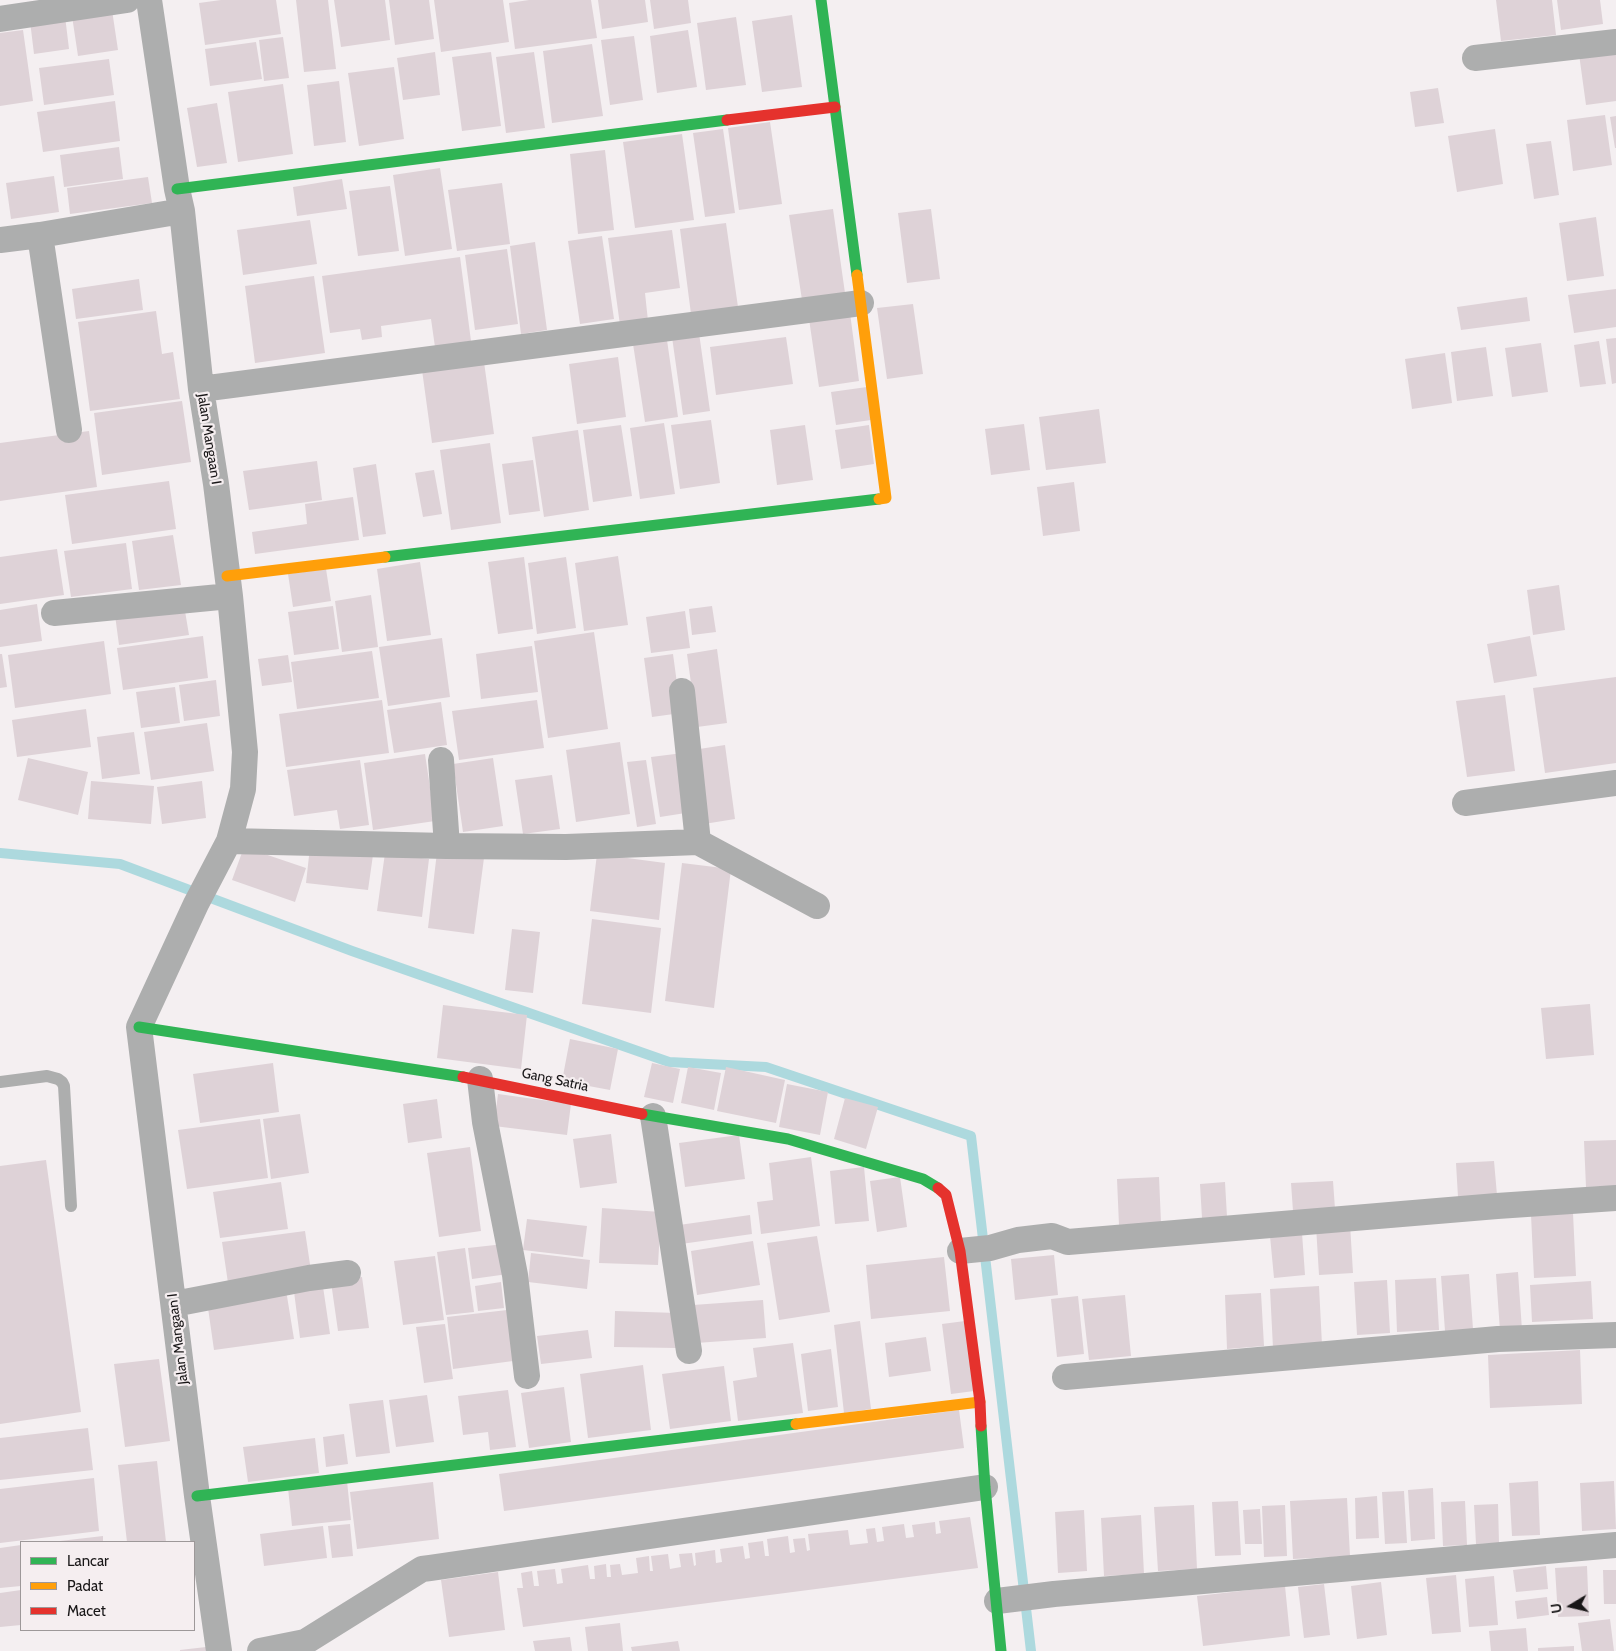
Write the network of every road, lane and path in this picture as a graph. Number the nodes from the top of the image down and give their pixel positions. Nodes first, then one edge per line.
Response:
1 (128, 0) edge
2 (149, 0) edge
3 (821, 0) edge
4 (0, 19) edge
5 (1616, 42) edge
6 (1475, 58) dead end
7 (835, 107) junction
8 (179, 200) junction
9 (40, 235) junction
10 (0, 240) edge
11 (861, 303) junction
12 (201, 389) junction
13 (68, 430) dead end
14 (229, 586) junction
15 (54, 613) dead end
16 (682, 691) dead end
17 (441, 760) dead end
18 (1616, 783) edge
19 (1465, 803) dead end
20 (228, 841) junction
21 (698, 842) junction
22 (447, 846) junction
23 (817, 906) dead end
24 (139, 1027) junction
25 (480, 1079) junction
26 (0, 1082) edge
27 (653, 1116) junction
28 (1616, 1198) edge
29 (71, 1206) dead end
30 (974, 1250) junction
31 (348, 1273) dead end
32 (174, 1304) junction
33 (1616, 1335) edge
34 (689, 1350) dead end
35 (527, 1376) dead end
36 (1065, 1377) dead end
37 (980, 1402) junction
38 (985, 1487) junction
39 (197, 1496) junction
40 (1616, 1545) edge
41 (1002, 1600) junction
42 (219, 1651) edge
43 (260, 1651) edge
44 (1001, 1651) edge

1 - 4 street
2 - 8 street, Jalan Mangaan I
3 - 7 street
5 - 6 street
7 - 8 street
7 - 11 street
8 - 9 street
8 - 12 street, Jalan Mangaan I
9 - 10 street
9 - 13 street
11 - 12 street
11 - 14 street
12 - 14 street, Jalan Mangaan I
14 - 15 street
14 - 20 street, Jalan Mangaan I
16 - 21 street
17 - 22 street
18 - 19 street
20 - 22 street
20 - 24 street, Jalan Mangaan I
21 - 22 street
21 - 23 street
24 - 25 street, Gang Satria
24 - 32 street, Jalan Mangaan I
25 - 27 street, Gang Satria
25 - 35 street
26 - 29 lane
27 - 30 street, Gang Satria
27 - 34 street
28 - 30 street
30 - 37 street
31 - 32 street
32 - 39 street, Jalan Mangaan I
33 - 36 street
37 - 38 street
37 - 39 street
38 - 41 street
38 - 43 street
39 - 42 street, Jalan Mangaan I
40 - 41 street
41 - 44 street

